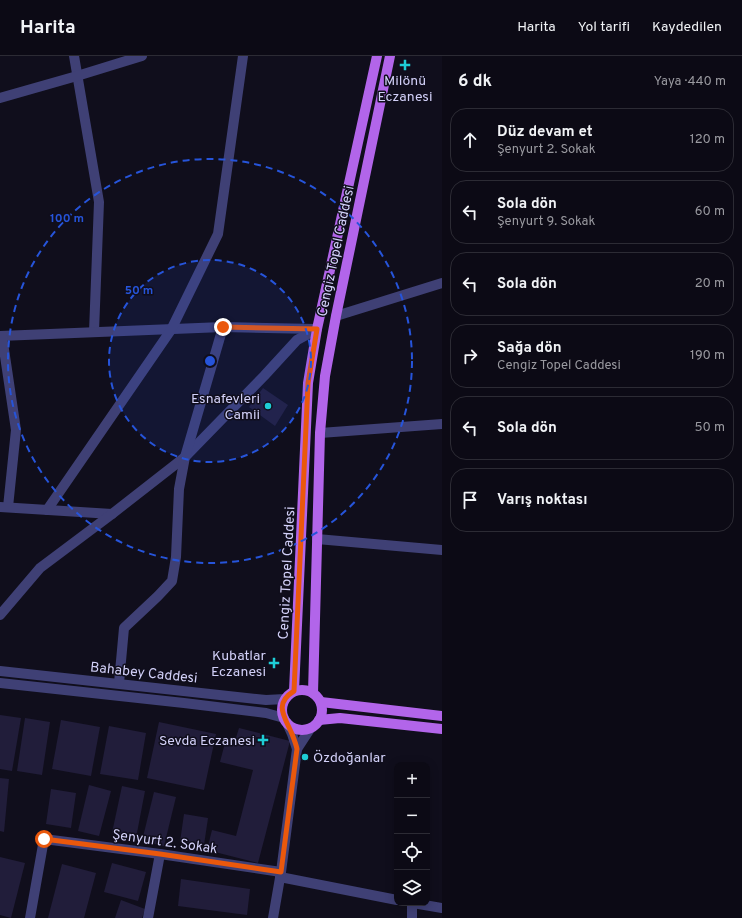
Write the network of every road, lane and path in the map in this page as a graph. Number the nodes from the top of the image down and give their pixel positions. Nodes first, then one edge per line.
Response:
1 (74, 56) edge
2 (142, 56) edge
3 (243, 56) edge
4 (377, 56) edge
5 (390, 56) edge
6 (76, 76) junction
7 (0, 98) edge
8 (442, 283) edge
9 (336, 316) junction
10 (223, 327) junction
11 (317, 329) junction
12 (171, 330) junction
13 (94, 332) junction
14 (1, 336) edge
15 (442, 424) edge
16 (320, 433) junction
17 (185, 457) junction
18 (4, 507) edge
19 (47, 510) junction
20 (112, 514) junction
21 (317, 539) junction
22 (442, 550) edge
23 (0, 615) edge
24 (0, 671) edge
25 (119, 683) junction
26 (0, 684) edge
27 (294, 691) junction
28 (313, 693) junction
29 (285, 699) junction
30 (321, 702) junction
31 (442, 716) edge
32 (285, 720) junction
33 (319, 720) junction
34 (310, 729) junction
35 (442, 729) edge
36 (297, 749) junction
37 (160, 854) junction
38 (280, 874) junction
39 (394, 899) edge
40 (412, 906) edge
41 (430, 906) edge
42 (442, 908) edge
43 (30, 918) edge
44 (148, 918) edge
45 (272, 918) edge
46 (412, 918) edge

1 - 6 street
2 - 6 street
3 - 12 street
4 - 11 main road, Cengiz Topel Caddesi
5 - 9 main road, Cengiz Topel Caddesi
6 - 7 street
6 - 13 street
8 - 9 street
9 - 16 main road, Cengiz Topel Caddesi
10 - 11 street
10 - 12 street
10 - 17 street
11 - 17 street
11 - 27 main road, Cengiz Topel Caddesi
12 - 13 street
12 - 19 street
13 - 14 street
14 - 18 street
15 - 16 street
16 - 21 main road, Cengiz Topel Caddesi
17 - 20 street
17 - 25 street
18 - 19 street
19 - 20 street
20 - 23 street
21 - 22 street
21 - 28 main road, Cengiz Topel Caddesi
24 - 25 street, Bahabey Caddesi
25 - 29 street, Bahabey Caddesi
26 - 32 street, Bahabey Caddesi
27 - 28 main road
27 - 29 main road
28 - 30 main road
29 - 32 main road
30 - 31 main road
30 - 33 main road
32 - 34 main road
32 - 36 street
33 - 34 main road
33 - 35 main road
34 - 36 street
36 - 38 street
37 - 38 street, Şenyurt 2. Sokak
37 - 43 street, Şenyurt 2. Sokak
37 - 44 street
38 - 39 street, Şenyurt 2. Sokak
38 - 45 street
40 - 46 street
41 - 42 street

